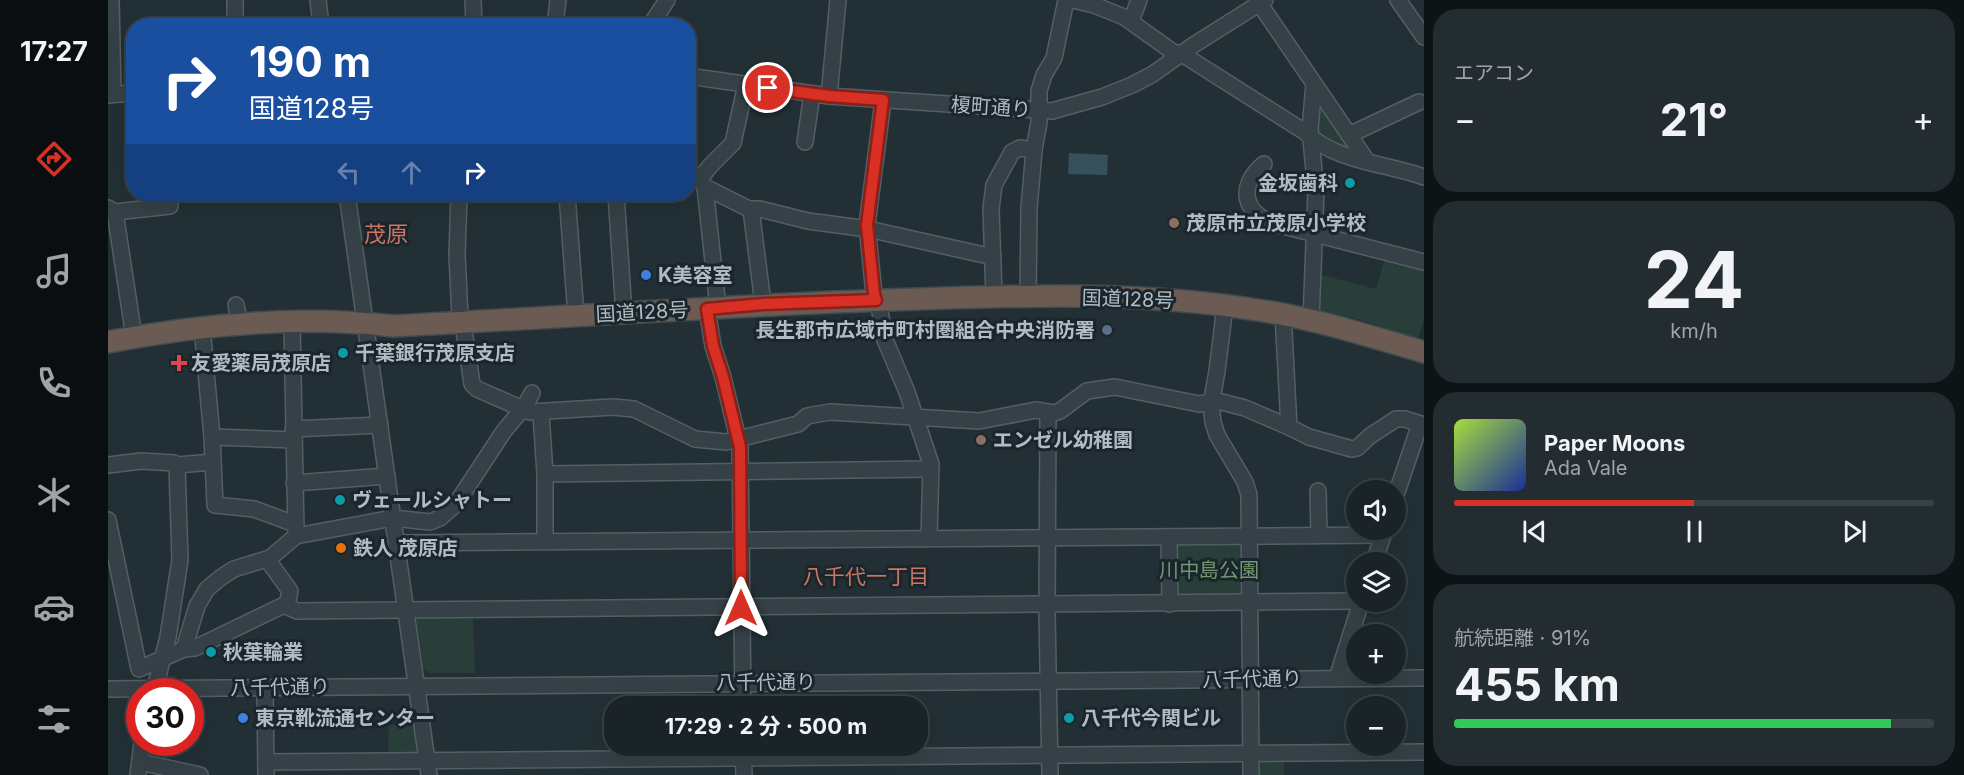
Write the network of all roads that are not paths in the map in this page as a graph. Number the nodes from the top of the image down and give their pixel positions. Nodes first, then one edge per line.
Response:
1 (111, 0) edge
2 (235, 0) edge
3 (318, 0) edge
4 (473, 0) edge
5 (558, 0) edge
6 (667, 0) edge
7 (838, 0) edge
8 (1066, 0) edge
9 (1073, 0) edge
10 (1139, 0) edge
11 (1398, 0) edge
12 (1261, 1) edge
13 (235, 18) edge
14 (320, 18) edge
15 (474, 18) edge
16 (556, 18) edge
17 (655, 18) edge
18 (1131, 21) junction
19 (1424, 37) edge
20 (1182, 54) junction
21 (696, 77) edge
22 (746, 84) junction
23 (1314, 84) junction
24 (126, 93) edge
25 (110, 94) edge
26 (812, 94) junction
27 (829, 96) junction
28 (883, 100) junction
29 (1419, 102) dead end
30 (1038, 110) junction
31 (1349, 135) junction
32 (1312, 139) junction
33 (805, 142) dead end
34 (1034, 150) junction
35 (1367, 162) junction
36 (1264, 164) dead end
37 (1424, 177) edge
38 (698, 180) edge
39 (170, 201) edge
40 (348, 201) edge
41 (459, 201) edge
42 (568, 201) edge
43 (616, 201) edge
44 (751, 209) junction
45 (112, 210) edge
46 (867, 229) junction
47 (1315, 234) junction
48 (993, 257) junction
49 (1424, 262) edge
50 (994, 296) junction
51 (1028, 296) junction
52 (876, 300) junction
53 (763, 304) junction
54 (1225, 306) junction
55 (712, 309) junction
56 (624, 314) junction
57 (1283, 314) junction
58 (576, 316) junction
59 (1311, 320) junction
60 (292, 322) junction
61 (462, 322) junction
62 (365, 323) junction
63 (202, 327) junction
64 (134, 337) junction
65 (108, 342) edge
66 (1424, 352) edge
67 (532, 393) dead end
68 (1211, 403) junction
69 (522, 409) junction
70 (541, 413) junction
71 (1048, 413) junction
72 (916, 418) junction
73 (1416, 423) edge
74 (380, 424) junction
75 (1289, 427) junction
76 (293, 435) junction
77 (212, 437) junction
78 (738, 439) junction
79 (213, 462) junction
80 (108, 465) edge
81 (177, 465) junction
82 (929, 470) junction
83 (741, 473) junction
84 (545, 474) junction
85 (387, 476) junction
86 (1400, 480) edge
87 (294, 483) junction
88 (1318, 491) dead end
89 (393, 518) junction
90 (108, 520) edge
91 (296, 530) junction
92 (1346, 534) edge
93 (1249, 535) junction
94 (1319, 535) junction
95 (1169, 537) junction
96 (929, 538) junction
97 (1048, 538) junction
98 (741, 540) junction
99 (545, 541) junction
100 (397, 543) junction
101 (267, 559) junction
102 (1346, 601) edge
103 (1250, 603) junction
104 (1170, 604) junction
105 (1048, 605) junction
106 (284, 606) junction
107 (741, 608) junction
108 (405, 610) junction
109 (1359, 612) edge
110 (191, 648) junction
111 (164, 659) junction
112 (158, 678) edge
113 (1336, 678) junction
114 (1424, 678) edge
115 (1251, 679) junction
116 (1049, 681) junction
117 (743, 682) junction
118 (416, 686) junction
119 (265, 687) junction
120 (108, 689) edge
121 (126, 689) edge
122 (204, 689) edge
123 (743, 696) edge
124 (1424, 752) edge
125 (928, 754) edge
126 (1251, 754) junction
127 (664, 756) edge
128 (743, 756) edge
129 (1050, 756) junction
130 (428, 768) edge
131 (139, 769) edge
132 (266, 769) edge
133 (200, 775) edge
134 (744, 775) edge
135 (1050, 775) edge
136 (1251, 775) edge

1 - 25 street
2 - 13 street
3 - 14 street
4 - 15 street
5 - 16 street
6 - 17 street
7 - 27 street
8 - 30 street
9 - 18 street
10 - 18 street
11 - 19 street
12 - 20 street, 榎町通り
12 - 23 street
18 - 20 street
20 - 30 street, 榎町通り
20 - 32 street
21 - 22 street, 榎町通り
22 - 26 street, 榎町通り
22 - 38 street
23 - 31 street
23 - 32 street
24 - 25 street
26 - 27 street, 榎町通り
26 - 33 street
27 - 28 street, 榎町通り
28 - 30 street, 榎町通り
28 - 46 street
29 - 31 street
30 - 34 street
31 - 35 street
32 - 35 street
32 - 47 street
34 - 48 street
34 - 51 street
35 - 37 street
36 - 47 street
38 - 44 street
38 - 55 street
39 - 45 street
40 - 62 street
41 - 61 street
42 - 58 street
43 - 56 street
44 - 46 street
44 - 53 street
45 - 64 street
46 - 48 street
46 - 52 street
47 - 49 street
47 - 59 street
48 - 50 street
50 - 51 highway, 国道128号
50 - 52 highway, 国道128号
51 - 54 highway, 国道128号
52 - 53 highway, 国道128号
52 - 72 street
53 - 55 highway, 国道128号
54 - 57 highway, 国道128号
54 - 68 street
55 - 56 highway, 国道128号
55 - 78 street
56 - 58 highway, 国道128号
57 - 59 highway, 国道128号
57 - 75 street
58 - 61 highway, 国道128号
59 - 66 highway, 国道128号
60 - 62 highway, 国道128号
60 - 63 highway, 国道128号
60 - 76 street
61 - 62 highway, 国道128号
61 - 69 street
62 - 74 street
63 - 64 highway, 国道128号
63 - 77 street
64 - 65 highway, 国道128号
67 - 69 street
68 - 71 street
68 - 75 street
68 - 93 street
69 - 70 street
69 - 89 street
70 - 78 street
70 - 84 street
71 - 72 street
71 - 97 street
72 - 78 street
72 - 82 street
73 - 75 street
73 - 86 street
74 - 76 street
74 - 85 street
76 - 77 street
76 - 87 street
77 - 79 street
78 - 83 street
79 - 81 street
79 - 91 street
80 - 81 street
81 - 111 street
82 - 83 street
82 - 96 street
83 - 84 street
83 - 98 street
84 - 99 street
85 - 87 street
85 - 89 street
87 - 91 street
88 - 94 street
89 - 91 street
89 - 100 street
90 - 111 street
91 - 101 street
92 - 94 street
93 - 94 street
93 - 95 street
93 - 103 street
95 - 97 street
95 - 104 street
96 - 97 street
96 - 98 street
97 - 105 street
98 - 99 street
98 - 107 street
99 - 100 street
100 - 108 street
101 - 106 street
101 - 110 street
102 - 103 street
103 - 104 street
103 - 115 street
104 - 105 street
105 - 107 street
105 - 116 street
106 - 108 street
106 - 110 street
107 - 108 street
107 - 117 street
108 - 118 street
109 - 113 street
110 - 111 street
111 - 112 street
113 - 114 street, 八千代通り
113 - 115 street, 八千代通り
115 - 116 street, 八千代通り
115 - 126 street
116 - 117 street, 八千代通り
116 - 129 street
117 - 118 street, 八千代通り
117 - 123 street
118 - 119 street, 八千代通り
118 - 130 street
119 - 122 street, 八千代通り
119 - 132 street
120 - 121 street, 八千代通り
124 - 126 street
125 - 129 street
126 - 129 street
126 - 136 street
127 - 130 street
128 - 134 street
129 - 135 street
130 - 132 street
131 - 133 street

